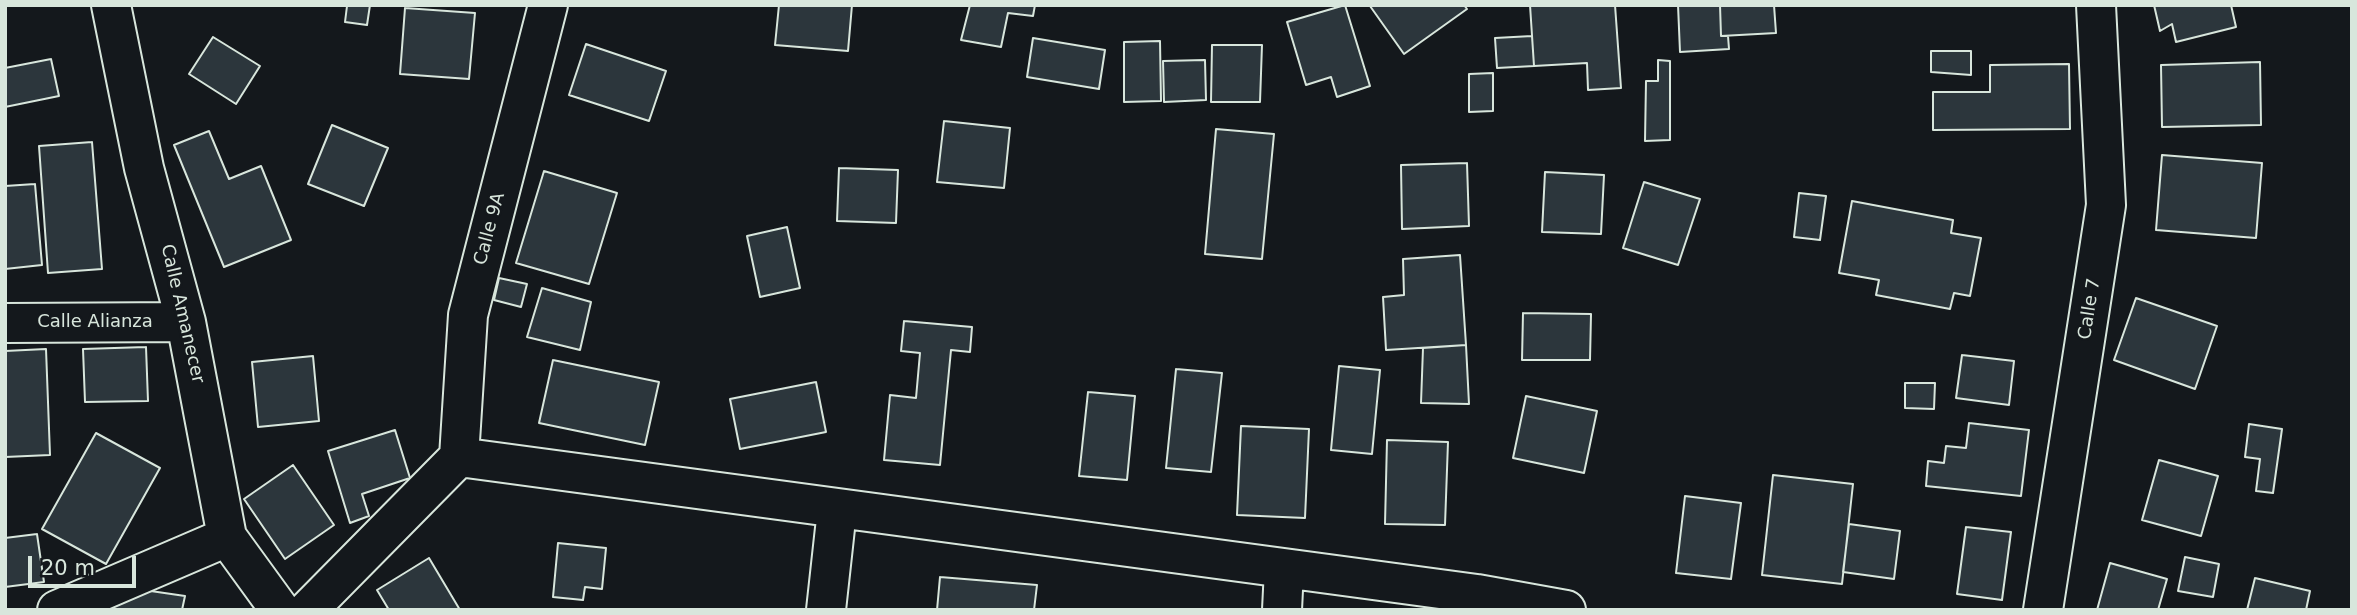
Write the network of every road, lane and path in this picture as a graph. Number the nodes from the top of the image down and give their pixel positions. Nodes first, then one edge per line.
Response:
1 (111, 5) edge
2 (548, 5) edge
3 (2096, 5) edge
4 (186, 322) junction
5 (5, 323) edge
6 (459, 457) junction
7 (837, 510) junction
8 (227, 537) junction
9 (1284, 569) junction
10 (57, 610) edge
11 (280, 610) edge
12 (308, 610) edge
13 (827, 610) edge
14 (1282, 610) edge
15 (1566, 610) edge
16 (2043, 610) edge

1 - 4 street, Calle Amanecer
2 - 6 street, Calle 9A
3 - 16 street, Calle 7
4 - 5 street, Calle Alianza
4 - 8 street, Calle Amanecer
6 - 7 street
6 - 12 street
7 - 9 street
7 - 13 street
8 - 10 street
8 - 11 street, Calle Amanecer
9 - 14 street
9 - 15 street

